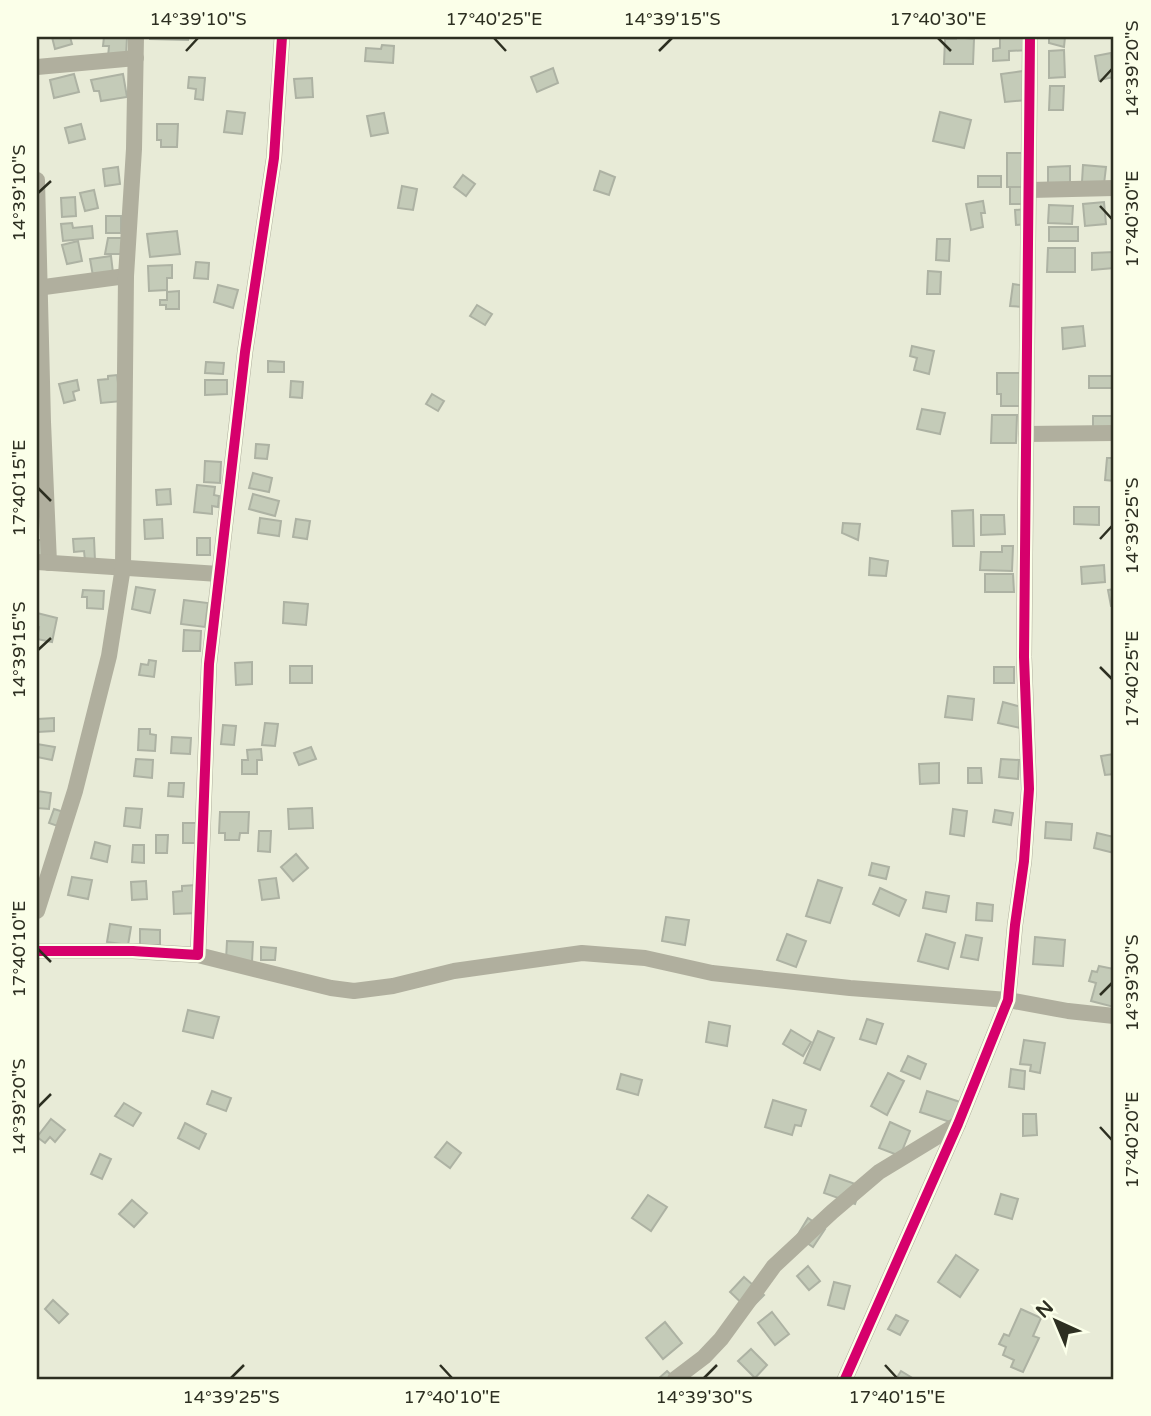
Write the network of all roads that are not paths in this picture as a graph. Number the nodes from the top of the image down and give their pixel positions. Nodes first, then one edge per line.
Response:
1 (136, 37) edge
2 (282, 37) edge
3 (1030, 37) edge
4 (136, 58) junction
5 (37, 67) edge
6 (37, 180) edge
7 (1114, 188) edge
8 (1030, 190) junction
9 (126, 276) junction
10 (38, 287) edge
11 (1114, 433) edge
12 (1026, 434) junction
13 (43, 562) edge
14 (123, 568) junction
15 (219, 574) junction
16 (37, 911) edge
17 (37, 951) edge
18 (198, 956) junction
19 (1008, 1000) junction
20 (1114, 1016) edge
21 (958, 1124) junction
22 (676, 1379) edge
23 (845, 1379) edge

1 - 4 street
2 - 15 street
3 - 8 street
4 - 5 street
4 - 9 street
6 - 10 street
7 - 8 street
8 - 12 street
9 - 10 street
9 - 14 street
10 - 13 street
11 - 12 street
12 - 19 street
13 - 14 street
14 - 15 street
14 - 16 street
15 - 18 street
17 - 18 street
18 - 19 street
19 - 20 street
19 - 21 street
21 - 22 street
21 - 23 street

